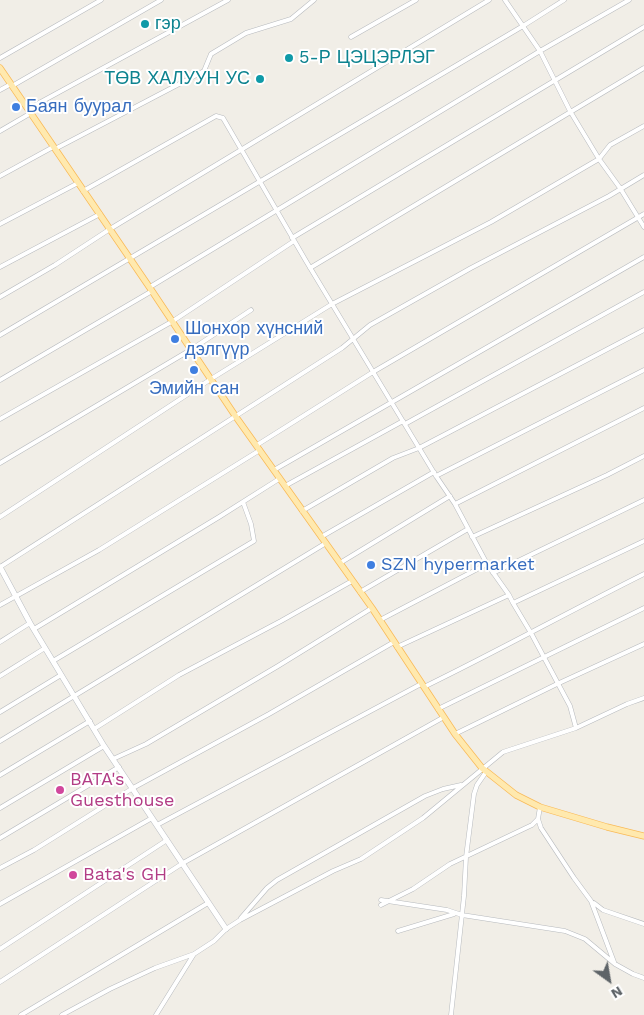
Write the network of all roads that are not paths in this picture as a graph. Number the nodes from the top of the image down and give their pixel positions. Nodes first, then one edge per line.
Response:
1 (101, 0) edge
2 (161, 0) edge
3 (228, 0) edge
4 (314, 0) edge
5 (416, 0) edge
6 (489, 0) edge
7 (505, 0) edge
8 (564, 0) edge
9 (628, 0) edge
10 (523, 26) junction
11 (644, 27) edge
12 (351, 37) dead end
13 (540, 51) junction
14 (0, 58) edge
15 (0, 68) edge
16 (644, 68) edge
17 (555, 79) junction
18 (11, 85) junction
19 (0, 90) edge
20 (29, 111) junction
21 (570, 111) junction
22 (644, 126) edge
23 (0, 131) edge
24 (54, 148) junction
25 (241, 150) junction
26 (599, 159) junction
27 (644, 175) edge
28 (0, 176) edge
29 (259, 181) junction
30 (78, 183) junction
31 (620, 188) junction
32 (84, 192) junction
33 (276, 210) junction
34 (100, 214) junction
35 (644, 214) edge
36 (638, 217) junction
37 (0, 224) edge
38 (644, 227) edge
39 (110, 229) junction
40 (293, 239) junction
41 (644, 257) edge
42 (130, 258) junction
43 (0, 267) edge
44 (310, 268) junction
45 (151, 289) junction
46 (644, 292) edge
47 (0, 297) edge
48 (332, 304) junction
49 (251, 310) dead end
50 (173, 321) junction
51 (644, 330) edge
52 (0, 335) edge
53 (353, 337) junction
54 (192, 349) junction
55 (644, 370) edge
56 (373, 372) junction
57 (211, 379) junction
58 (0, 380) edge
59 (392, 402) junction
60 (644, 408) edge
61 (236, 417) junction
62 (0, 419) edge
63 (404, 423) junction
64 (258, 447) junction
65 (419, 448) junction
66 (644, 456) edge
67 (0, 464) edge
68 (274, 470) junction
69 (434, 472) junction
70 (436, 476) junction
71 (279, 479) junction
72 (285, 486) junction
73 (450, 496) junction
74 (644, 500) edge
75 (243, 502) junction
76 (455, 504) junction
77 (302, 511) junction
78 (0, 517) edge
79 (468, 529) junction
80 (321, 537) junction
81 (472, 537) junction
82 (644, 541) edge
83 (326, 543) junction
84 (340, 563) junction
85 (487, 564) junction
86 (0, 567) edge
87 (493, 573) junction
88 (644, 574) edge
89 (352, 581) junction
90 (360, 592) junction
91 (509, 595) junction
92 (15, 596) junction
93 (513, 603) junction
94 (0, 605) edge
95 (372, 608) junction
96 (644, 608) edge
97 (380, 620) junction
98 (30, 623) junction
99 (34, 629) junction
100 (530, 632) junction
101 (0, 642) edge
102 (644, 644) edge
103 (396, 645) junction
104 (45, 648) junction
105 (544, 658) junction
106 (52, 661) junction
107 (61, 675) junction
108 (0, 676) edge
109 (557, 684) junction
110 (422, 686) junction
111 (75, 696) junction
112 (644, 698) edge
113 (438, 709) junction
114 (0, 712) edge
115 (444, 717) junction
116 (90, 721) junction
117 (94, 728) junction
118 (576, 728) junction
119 (455, 734) junction
120 (0, 741) edge
121 (104, 746) junction
122 (113, 759) junction
123 (119, 767) junction
124 (484, 770) junction
125 (0, 774) edge
126 (465, 783) junction
127 (133, 788) junction
128 (540, 807) junction
129 (0, 808) edge
130 (152, 818) junction
131 (538, 819) junction
132 (157, 825) junction
133 (644, 836) edge
134 (0, 838) edge
135 (167, 840) junction
136 (466, 857) junction
137 (183, 863) junction
138 (0, 868) edge
139 (382, 900) dead end
140 (389, 901) junction
141 (591, 901) junction
142 (208, 902) junction
143 (0, 904) edge
144 (381, 905) dead end
145 (460, 914) junction
146 (240, 920) junction
147 (644, 924) edge
148 (226, 929) junction
149 (398, 931) dead end
150 (0, 949) edge
151 (194, 954) junction
152 (615, 964) junction
153 (644, 978) edge
154 (0, 982) edge
155 (21, 1015) edge
156 (62, 1015) edge
157 (156, 1015) edge
158 (451, 1015) edge

1 - 14 street
2 - 18 street
3 - 20 street
4 - 24 street
5 - 12 street
6 - 25 street
7 - 10 street
8 - 10 street
9 - 13 street
10 - 13 street
10 - 29 street
11 - 17 street
13 - 17 street
13 - 33 street
15 - 18 main road
16 - 21 street
17 - 21 street
17 - 40 street
18 - 19 street
18 - 20 main road
20 - 23 street
20 - 24 main road
21 - 26 street
21 - 44 street
22 - 26 street
24 - 28 street
24 - 30 main road
25 - 29 street
25 - 32 street
25 - 39 street
26 - 31 street
26 - 48 street
27 - 31 street
29 - 33 street
29 - 42 street
30 - 32 main road
30 - 37 street
31 - 36 street
31 - 53 street
32 - 34 main road
33 - 40 street
33 - 45 street
34 - 39 main road
34 - 43 street
35 - 36 street
36 - 38 street
36 - 56 street
39 - 42 main road
39 - 47 street
40 - 44 street
40 - 50 street
41 - 59 street
42 - 45 main road
42 - 52 street
44 - 48 street
45 - 50 main road
45 - 58 street
46 - 63 street
48 - 53 street
48 - 57 street
49 - 54 street
50 - 54 main road
50 - 62 street
51 - 65 street
53 - 56 street
53 - 61 street
54 - 57 main road
54 - 67 street
55 - 70 street
56 - 59 street
56 - 64 street
57 - 61 main road
57 - 78 street
59 - 63 street
59 - 68 street
60 - 76 street
61 - 64 main road
61 - 86 street
63 - 65 street
63 - 72 street
64 - 68 main road
64 - 92 street
65 - 69 street
65 - 77 street
66 - 81 street
68 - 71 main road
69 - 70 street
69 - 80 street
70 - 73 street
71 - 72 main road
71 - 75 street
72 - 77 main road
73 - 76 street
73 - 84 street
74 - 87 street
75 - 99 street
75 - 106 street
76 - 79 street
77 - 80 main road
79 - 81 street
79 - 90 street
80 - 83 main road
81 - 85 street
82 - 93 street
83 - 84 main road
83 - 111 street
84 - 89 main road
85 - 87 street
85 - 97 street
86 - 92 main road
87 - 91 street
88 - 100 street
89 - 90 main road
89 - 117 street
90 - 95 main road
91 - 93 street
91 - 103 street
92 - 94 street
92 - 98 main road
93 - 100 street
95 - 97 main road
95 - 122 street
96 - 105 street
97 - 103 main road
98 - 99 main road
98 - 101 street
99 - 104 main road
100 - 105 street
100 - 110 street
102 - 109 street
103 - 110 main road
103 - 127 street
104 - 106 main road
104 - 108 street
105 - 109 street
105 - 113 street
106 - 107 main road
107 - 111 main road
107 - 114 street
109 - 118 street
109 - 119 street
110 - 113 main road
110 - 132 street
111 - 116 main road
111 - 120 street
112 - 118 street
113 - 115 main road
115 - 119 main road
115 - 137 street
116 - 117 main road
116 - 125 street
117 - 121 main road
118 - 124 street
119 - 124 main road
121 - 122 main road
121 - 129 street
122 - 123 main road
123 - 127 main road
123 - 134 street
124 - 126 street
124 - 128 main road
124 - 136 street
126 - 146 street
126 - 146 street
127 - 130 main road
127 - 138 street
128 - 131 street
128 - 133 main road
130 - 132 main road
130 - 143 street
131 - 136 street
131 - 141 street
132 - 135 main road
135 - 137 main road
135 - 150 street
136 - 140 street
136 - 145 street
137 - 142 main road
137 - 154 street
139 - 140 street
140 - 144 street
140 - 145 street
141 - 147 street
141 - 152 street
142 - 148 main road
142 - 155 street
145 - 149 street
145 - 152 street
145 - 158 street
146 - 148 street
148 - 151 street
151 - 156 street
151 - 157 street
152 - 153 street

